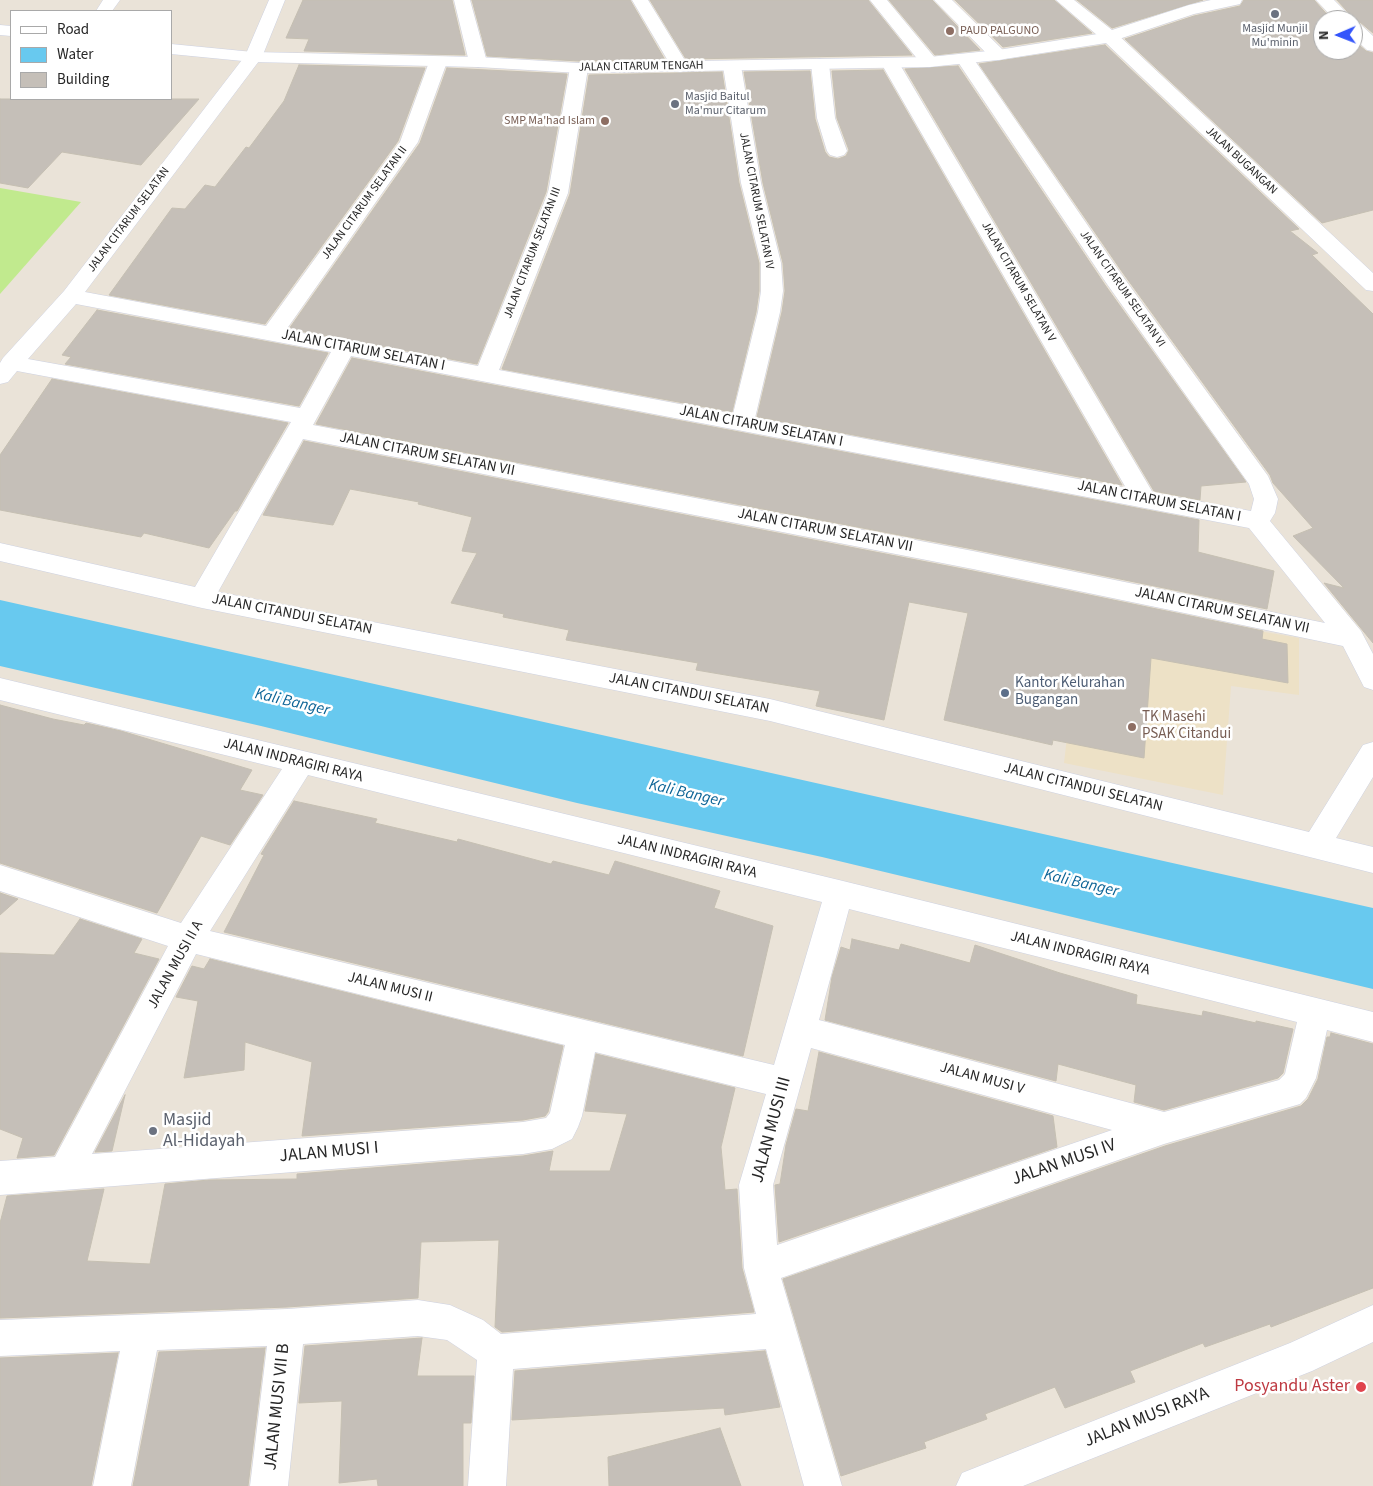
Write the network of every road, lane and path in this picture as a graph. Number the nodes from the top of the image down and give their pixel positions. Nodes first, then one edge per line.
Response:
1 (277, 0) edge
2 (462, 0) edge
3 (640, 0) edge
4 (878, 0) edge
5 (942, 0) edge
6 (1064, 0) edge
7 (1234, 0) edge
8 (1324, 0) edge
9 (1185, 5) edge
10 (1334, 10) edge
11 (1363, 36) edge
12 (1110, 37) junction
13 (1373, 46) edge
14 (172, 50) edge
15 (998, 55) junction
16 (253, 57) junction
17 (965, 59) junction
18 (438, 62) junction
19 (478, 62) junction
20 (929, 62) junction
21 (890, 63) junction
22 (820, 64) junction
23 (732, 66) junction
24 (680, 67) junction
25 (579, 68) junction
26 (837, 151) dead end
27 (1373, 286) edge
28 (71, 296) junction
29 (272, 334) junction
30 (344, 348) junction
31 (6, 370) edge
32 (486, 375) junction
33 (302, 423) junction
34 (742, 423) junction
35 (1145, 500) junction
36 (1257, 520) junction
37 (0, 552) edge
38 (202, 598) junction
39 (1352, 638) junction
40 (1373, 680) edge
41 (0, 689) edge
42 (1373, 753) edge
43 (301, 763) junction
44 (1316, 846) junction
45 (1373, 860) edge
46 (0, 878) edge
47 (839, 893) junction
48 (188, 939) junction
49 (1315, 1013) junction
50 (1373, 1027) edge
51 (800, 1030) junction
52 (583, 1035) junction
53 (784, 1083) junction
54 (1164, 1128) junction
55 (64, 1174) junction
56 (0, 1178) edge
57 (760, 1268) junction
58 (1373, 1323) edge
59 (287, 1328) junction
60 (777, 1330) junction
61 (142, 1334) junction
62 (0, 1338) edge
63 (496, 1352) junction
64 (112, 1486) edge
65 (269, 1486) edge
66 (487, 1486) edge
67 (823, 1486) edge
68 (975, 1486) edge

1 - 16 street, JALAN CITARUM SELATAN
2 - 19 street
3 - 24 street
4 - 20 street
5 - 15 street
6 - 12 street, JALAN BUGANGAN
7 - 9 street, JALAN CITARUM TENGAH
8 - 10 street
9 - 12 street, JALAN CITARUM TENGAH
11 - 13 street
12 - 15 street, JALAN CITARUM TENGAH
12 - 27 street, JALAN BUGANGAN
14 - 16 street, JALAN CITARUM TENGAH
15 - 17 street, JALAN CITARUM TENGAH
16 - 18 street, JALAN CITARUM TENGAH
16 - 28 street, JALAN CITARUM SELATAN
17 - 20 street, JALAN CITARUM TENGAH
17 - 36 street, JALAN CITARUM SELATAN VI
18 - 19 street, JALAN CITARUM TENGAH
18 - 29 street, JALAN CITARUM SELATAN II
19 - 25 street, JALAN CITARUM TENGAH
20 - 21 street, JALAN CITARUM TENGAH
21 - 22 street, JALAN CITARUM TENGAH
21 - 35 street, JALAN CITARUM SELATAN V
22 - 23 street, JALAN CITARUM TENGAH
22 - 26 street
23 - 24 street, JALAN CITARUM TENGAH
23 - 34 street, JALAN CITARUM SELATAN IV
24 - 25 street, JALAN CITARUM TENGAH
25 - 32 street, JALAN CITARUM SELATAN III
28 - 29 street, JALAN CITARUM SELATAN I
28 - 31 street, JALAN CITARUM SELATAN
29 - 30 street, JALAN CITARUM SELATAN I
30 - 32 street, JALAN CITARUM SELATAN I
30 - 33 street
31 - 33 street, JALAN CITARUM SELATAN VII
32 - 34 street, JALAN CITARUM SELATAN I
33 - 38 street
33 - 39 street, JALAN CITARUM SELATAN VII
34 - 35 street, JALAN CITARUM SELATAN I
35 - 36 street, JALAN CITARUM SELATAN I
36 - 39 street, JALAN CITARUM SELATAN I
37 - 38 street, JALAN CITANDUI SELATAN
38 - 44 street, JALAN CITANDUI SELATAN
39 - 40 street, JALAN CITARUM SELATAN I
41 - 43 street, JALAN INDRAGIRI RAYA
42 - 44 street
43 - 47 street, JALAN INDRAGIRI RAYA
43 - 48 street, JALAN MUSI II A
44 - 45 street, JALAN CITANDUI SELATAN
46 - 48 street, JALAN MUSI II
47 - 49 street, JALAN INDRAGIRI RAYA
47 - 51 street, JALAN MUSI III
48 - 52 street, JALAN MUSI II
48 - 55 street, JALAN MUSI II A
49 - 50 street, JALAN INDRAGIRI RAYA
49 - 54 street, JALAN MUSI IV
51 - 53 street, JALAN MUSI III
51 - 54 street, JALAN MUSI V
52 - 53 street, JALAN MUSI II
52 - 55 street, JALAN MUSI I
53 - 57 street, JALAN MUSI III
54 - 57 street, JALAN MUSI IV
55 - 56 street, JALAN MUSI I
57 - 60 street, JALAN MUSI III
58 - 68 street, JALAN MUSI RAYA
59 - 61 street
59 - 63 street
59 - 65 street, JALAN MUSI VII B
60 - 63 street
60 - 67 street, JALAN MUSI III
61 - 62 street
61 - 64 street
63 - 66 street

